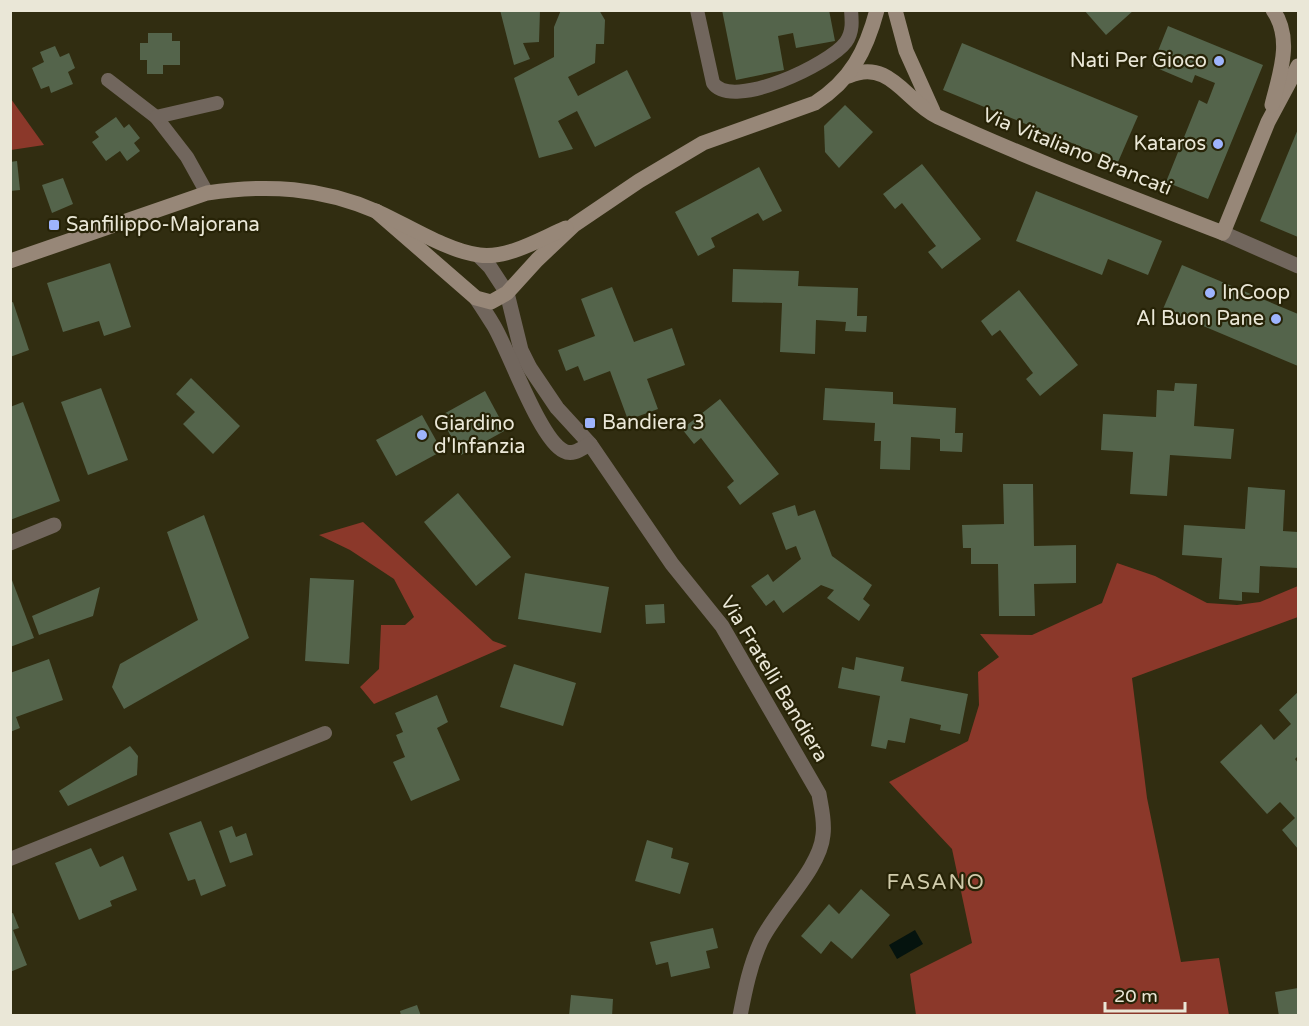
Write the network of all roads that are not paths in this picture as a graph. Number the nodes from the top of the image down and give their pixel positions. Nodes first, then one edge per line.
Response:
1 (697, 10) edge
2 (851, 10) edge
3 (877, 10) edge
4 (895, 10) edge
5 (1273, 10) edge
6 (1299, 66) edge
7 (849, 76) junction
8 (108, 80) dead end
9 (217, 103) dead end
10 (934, 116) junction
11 (156, 117) junction
12 (1268, 122) junction
13 (207, 194) junction
14 (376, 211) junction
15 (574, 225) junction
16 (1223, 233) junction
17 (478, 255) junction
18 (10, 261) edge
19 (1299, 266) edge
20 (507, 293) junction
21 (476, 298) junction
22 (590, 444) junction
23 (54, 525) dead end
24 (10, 543) edge
25 (325, 733) dead end
26 (10, 859) edge
27 (744, 1014) edge

1 - 2 lane
3 - 7 street
4 - 10 street
5 - 12 street
6 - 12 street
7 - 10 street, Via Vitaliano Brancati
7 - 15 street
8 - 11 lane
9 - 11 lane
10 - 16 street, Via Vitaliano Brancati
11 - 13 lane
12 - 16 street
13 - 14 street
13 - 18 street
14 - 17 street
14 - 21 street
15 - 17 street
15 - 20 street
16 - 19 street, Via Vitaliano Brancati
17 - 20 street, Via Fratelli Bandiera
20 - 21 street
20 - 22 street, Via Fratelli Bandiera
21 - 22 street
22 - 27 street, Via Fratelli Bandiera
23 - 24 street
25 - 26 lane

